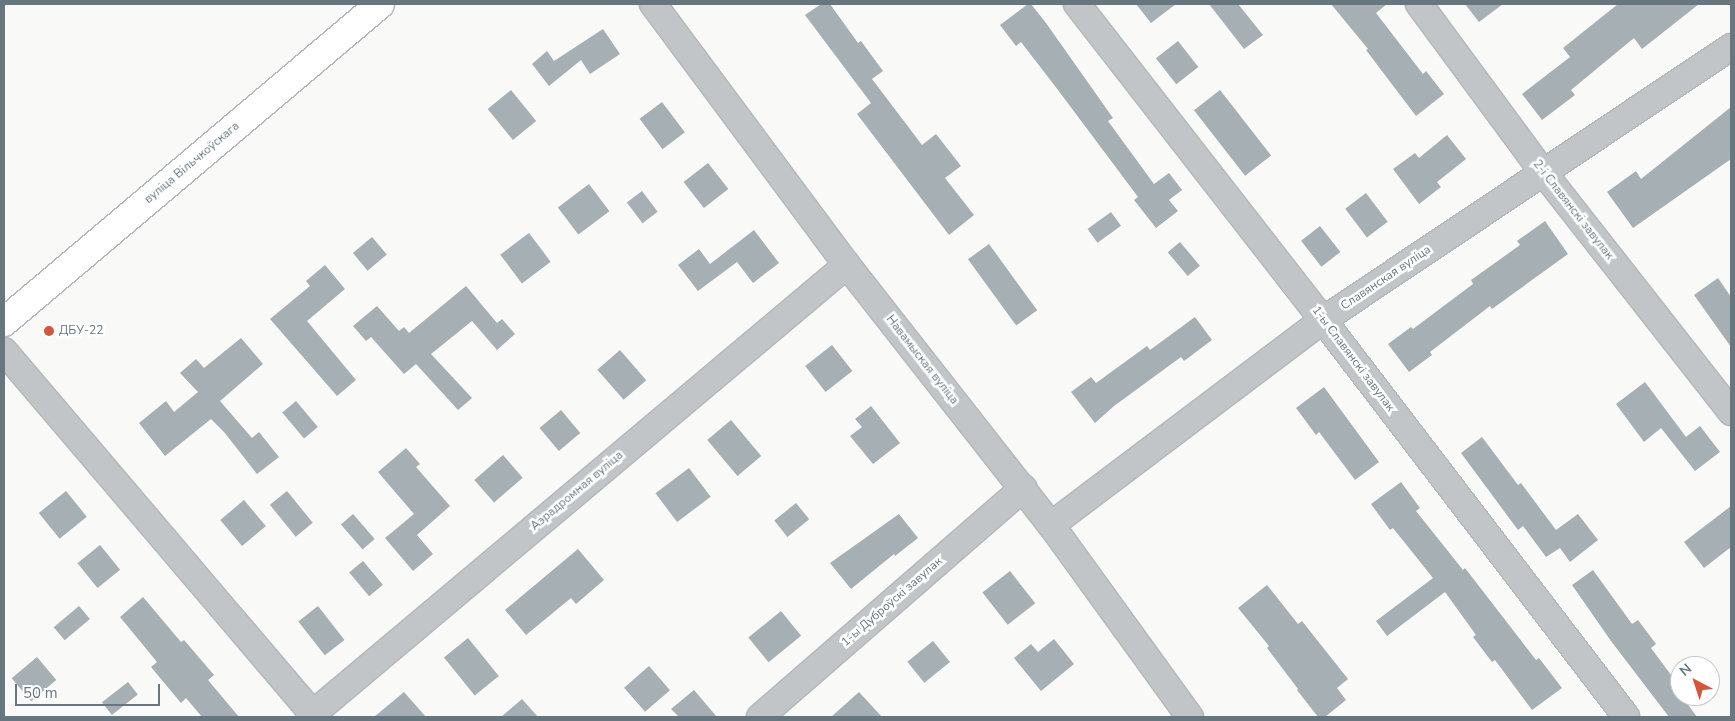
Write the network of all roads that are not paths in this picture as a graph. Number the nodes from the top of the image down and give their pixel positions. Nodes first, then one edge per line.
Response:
1 (380, 4) edge
2 (653, 4) edge
3 (1077, 4) edge
4 (1419, 4) edge
5 (1731, 47) edge
6 (1543, 172) junction
7 (847, 265) junction
8 (1323, 320) junction
9 (4, 322) edge
10 (4, 351) edge
11 (1731, 412) edge
12 (1023, 488) junction
13 (1051, 525) junction
14 (313, 716) edge
15 (760, 717) edge
16 (1190, 717) edge
17 (1626, 717) edge

1 - 9 main road, вуліца Вільчкоўскага
2 - 7 street, Навамыская вуліца
3 - 8 street, 1-ы Славянскі завулак
4 - 6 street, 2-і Славянскі завулак
5 - 6 street, Славянская вуліца
6 - 8 street, Славянская вуліца
6 - 11 street, 2-і Славянскі завулак
7 - 12 street, Навамыская вуліца
7 - 14 street, Аэрадромная вуліца
8 - 13 street, Славянская вуліца
8 - 17 street, 1-ы Славянскі завулак
10 - 14 street
12 - 13 street, Навамыская вуліца
12 - 15 street, 1-ы Дуброўскі завулак
13 - 16 street, Навамыская вуліца

